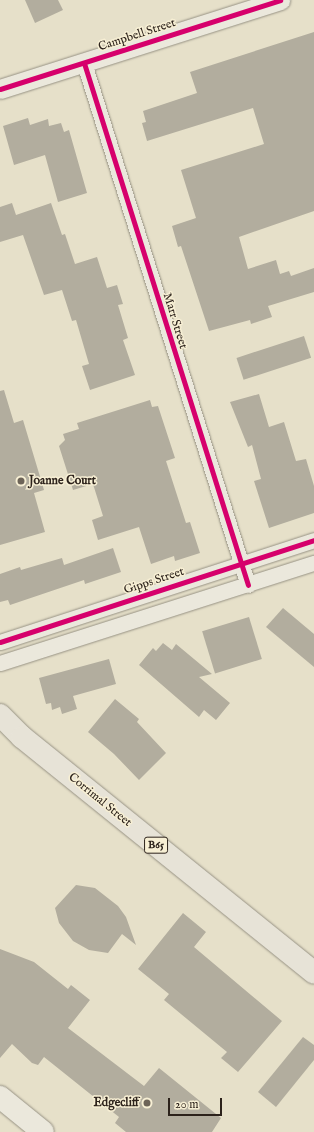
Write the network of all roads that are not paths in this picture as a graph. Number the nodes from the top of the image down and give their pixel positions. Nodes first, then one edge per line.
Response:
1 (280, 0) edge
2 (84, 63) junction
3 (0, 89) edge
4 (314, 540) edge
5 (241, 563) junction
6 (314, 563) edge
7 (248, 585) junction
8 (0, 642) edge
9 (0, 663) edge
10 (0, 715) edge
11 (314, 973) edge
12 (0, 1098) edge
13 (43, 1132) edge

1 - 2 street, Campbell Street
2 - 3 street, Campbell Street
2 - 5 street, Marr Street
4 - 5 street, Gipps Street
5 - 7 street, Marr Street
5 - 8 street, Gipps Street
6 - 7 street
7 - 9 street
10 - 11 main road, Corrimal Street / B65
12 - 13 main road

